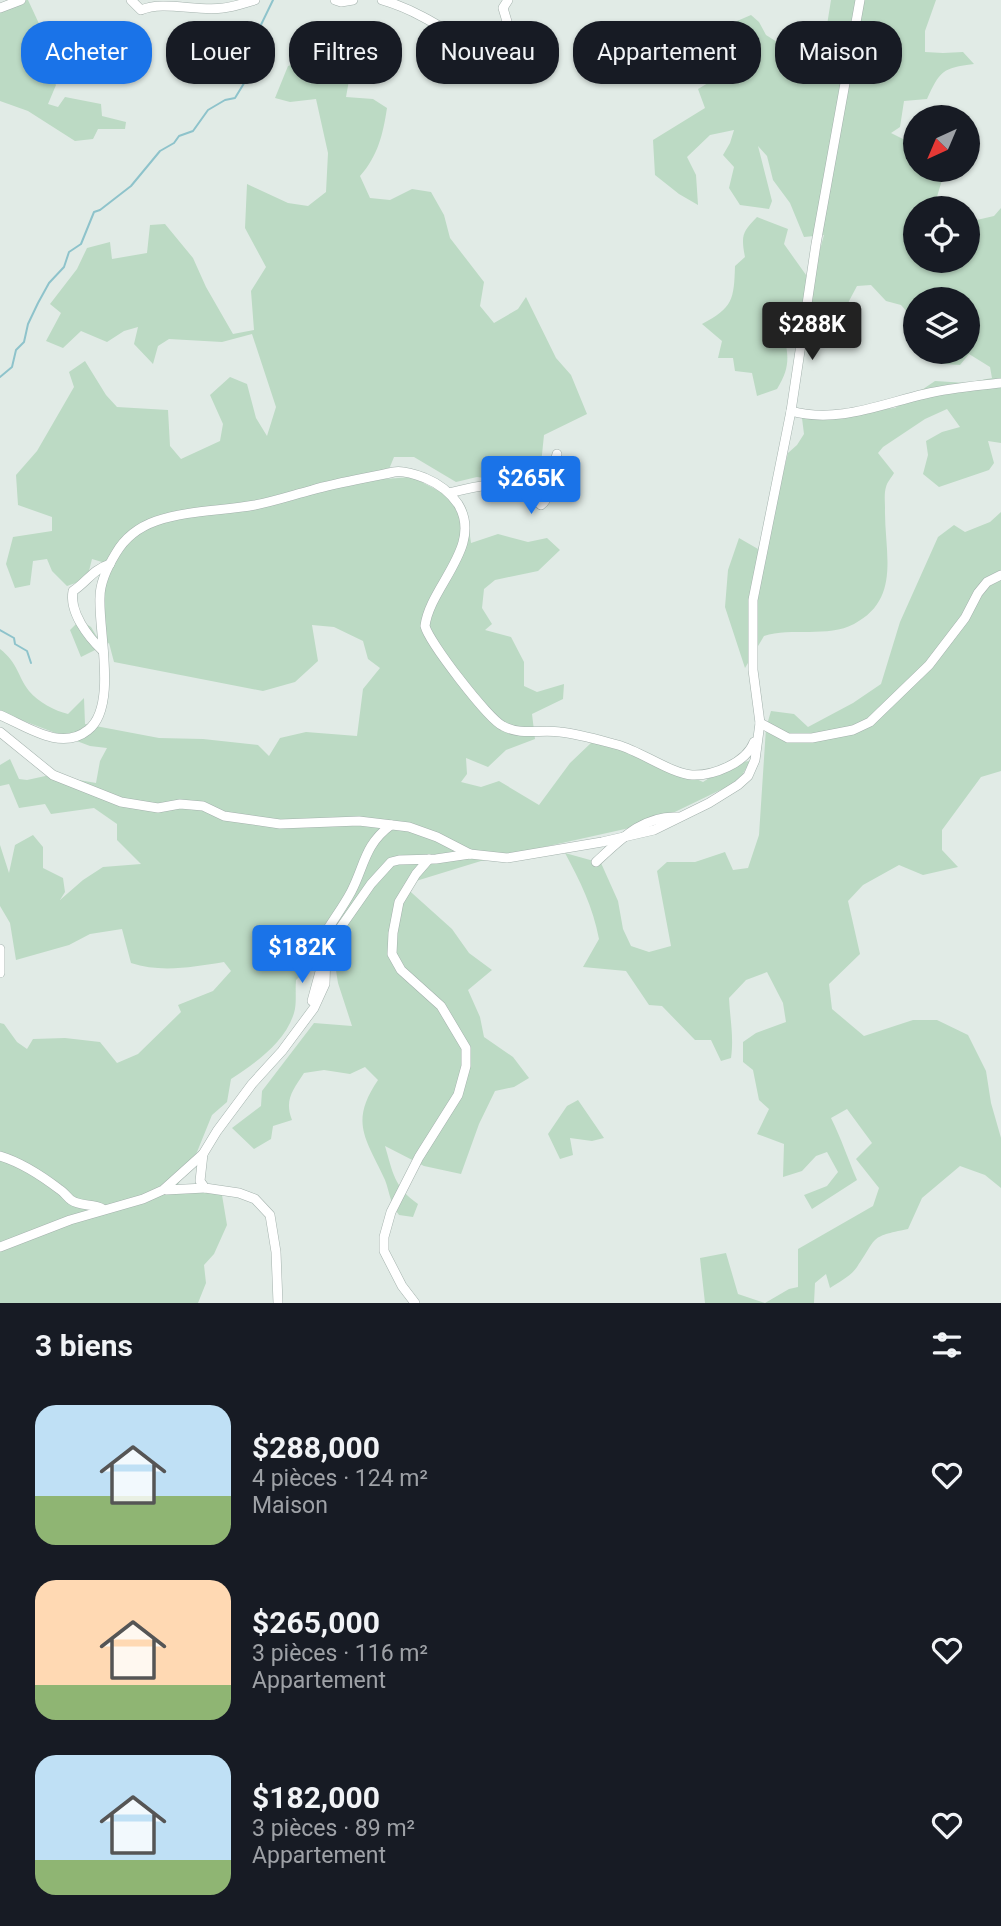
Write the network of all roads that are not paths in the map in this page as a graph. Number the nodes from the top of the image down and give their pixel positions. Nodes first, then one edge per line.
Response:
1 (21, 0) edge
2 (131, 0) edge
3 (255, 0) edge
4 (335, 0) edge
5 (353, 0) edge
6 (382, 0) edge
7 (508, 0) edge
8 (859, 1) edge
9 (0, 8) edge
10 (1001, 383) edge
11 (791, 411) junction
12 (557, 454) dead end
13 (449, 493) junction
14 (110, 564) junction
15 (1001, 575) edge
16 (103, 651) junction
17 (0, 715) edge
18 (760, 723) junction
19 (0, 732) edge
20 (391, 825) junction
21 (628, 835) junction
22 (470, 854) junction
23 (429, 859) junction
24 (596, 862) dead end
25 (0, 948) edge
26 (324, 952) junction
27 (0, 973) edge
28 (203, 1154) junction
29 (0, 1156) edge
30 (205, 1188) junction
31 (163, 1190) junction
32 (103, 1209) junction
33 (0, 1247) edge
34 (278, 1303) edge
35 (415, 1303) edge

1 - 9 street
2 - 3 street
4 - 5 street
6 - 7 street
8 - 11 street
10 - 11 street
11 - 18 street
12 - 13 street
13 - 14 street
13 - 18 street
14 - 16 street
14 - 16 street
15 - 18 street
16 - 17 street
18 - 21 street
19 - 20 street
20 - 22 street
20 - 26 street
21 - 22 street
21 - 24 street
22 - 23 street
23 - 26 street
23 - 35 street
25 - 27 street
26 - 28 street
28 - 30 street
28 - 31 street
29 - 32 street
30 - 31 street
30 - 34 street
31 - 32 street
32 - 33 street

